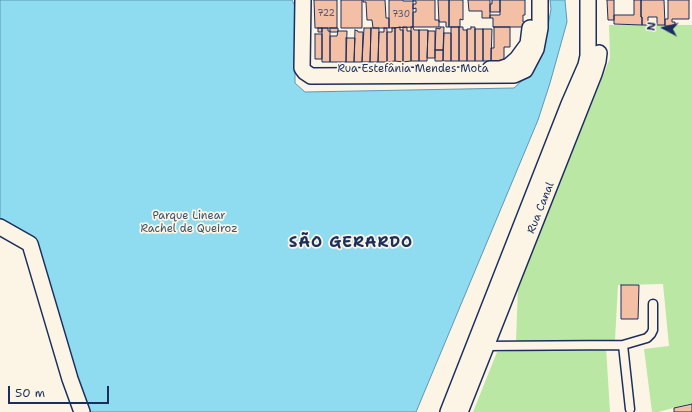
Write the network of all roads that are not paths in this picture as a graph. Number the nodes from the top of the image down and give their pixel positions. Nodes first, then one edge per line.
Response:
1 (303, 0) edge
2 (308, 0) edge
3 (531, 0) edge
4 (540, 0) edge
5 (588, 0) edge
6 (597, 0) edge
7 (0, 227) edge
8 (653, 304) dead end
9 (623, 345) junction
10 (485, 346) junction
11 (630, 409) dead end
12 (82, 412) edge
13 (448, 412) edge
14 (460, 412) edge

1 - 4 street
2 - 3 street, Rua Estefânia Mendes Mota
5 - 13 street
6 - 10 street, Rua Canal
7 - 12 street
8 - 9 lane
9 - 10 lane
9 - 11 lane
10 - 14 street, Rua Canal

